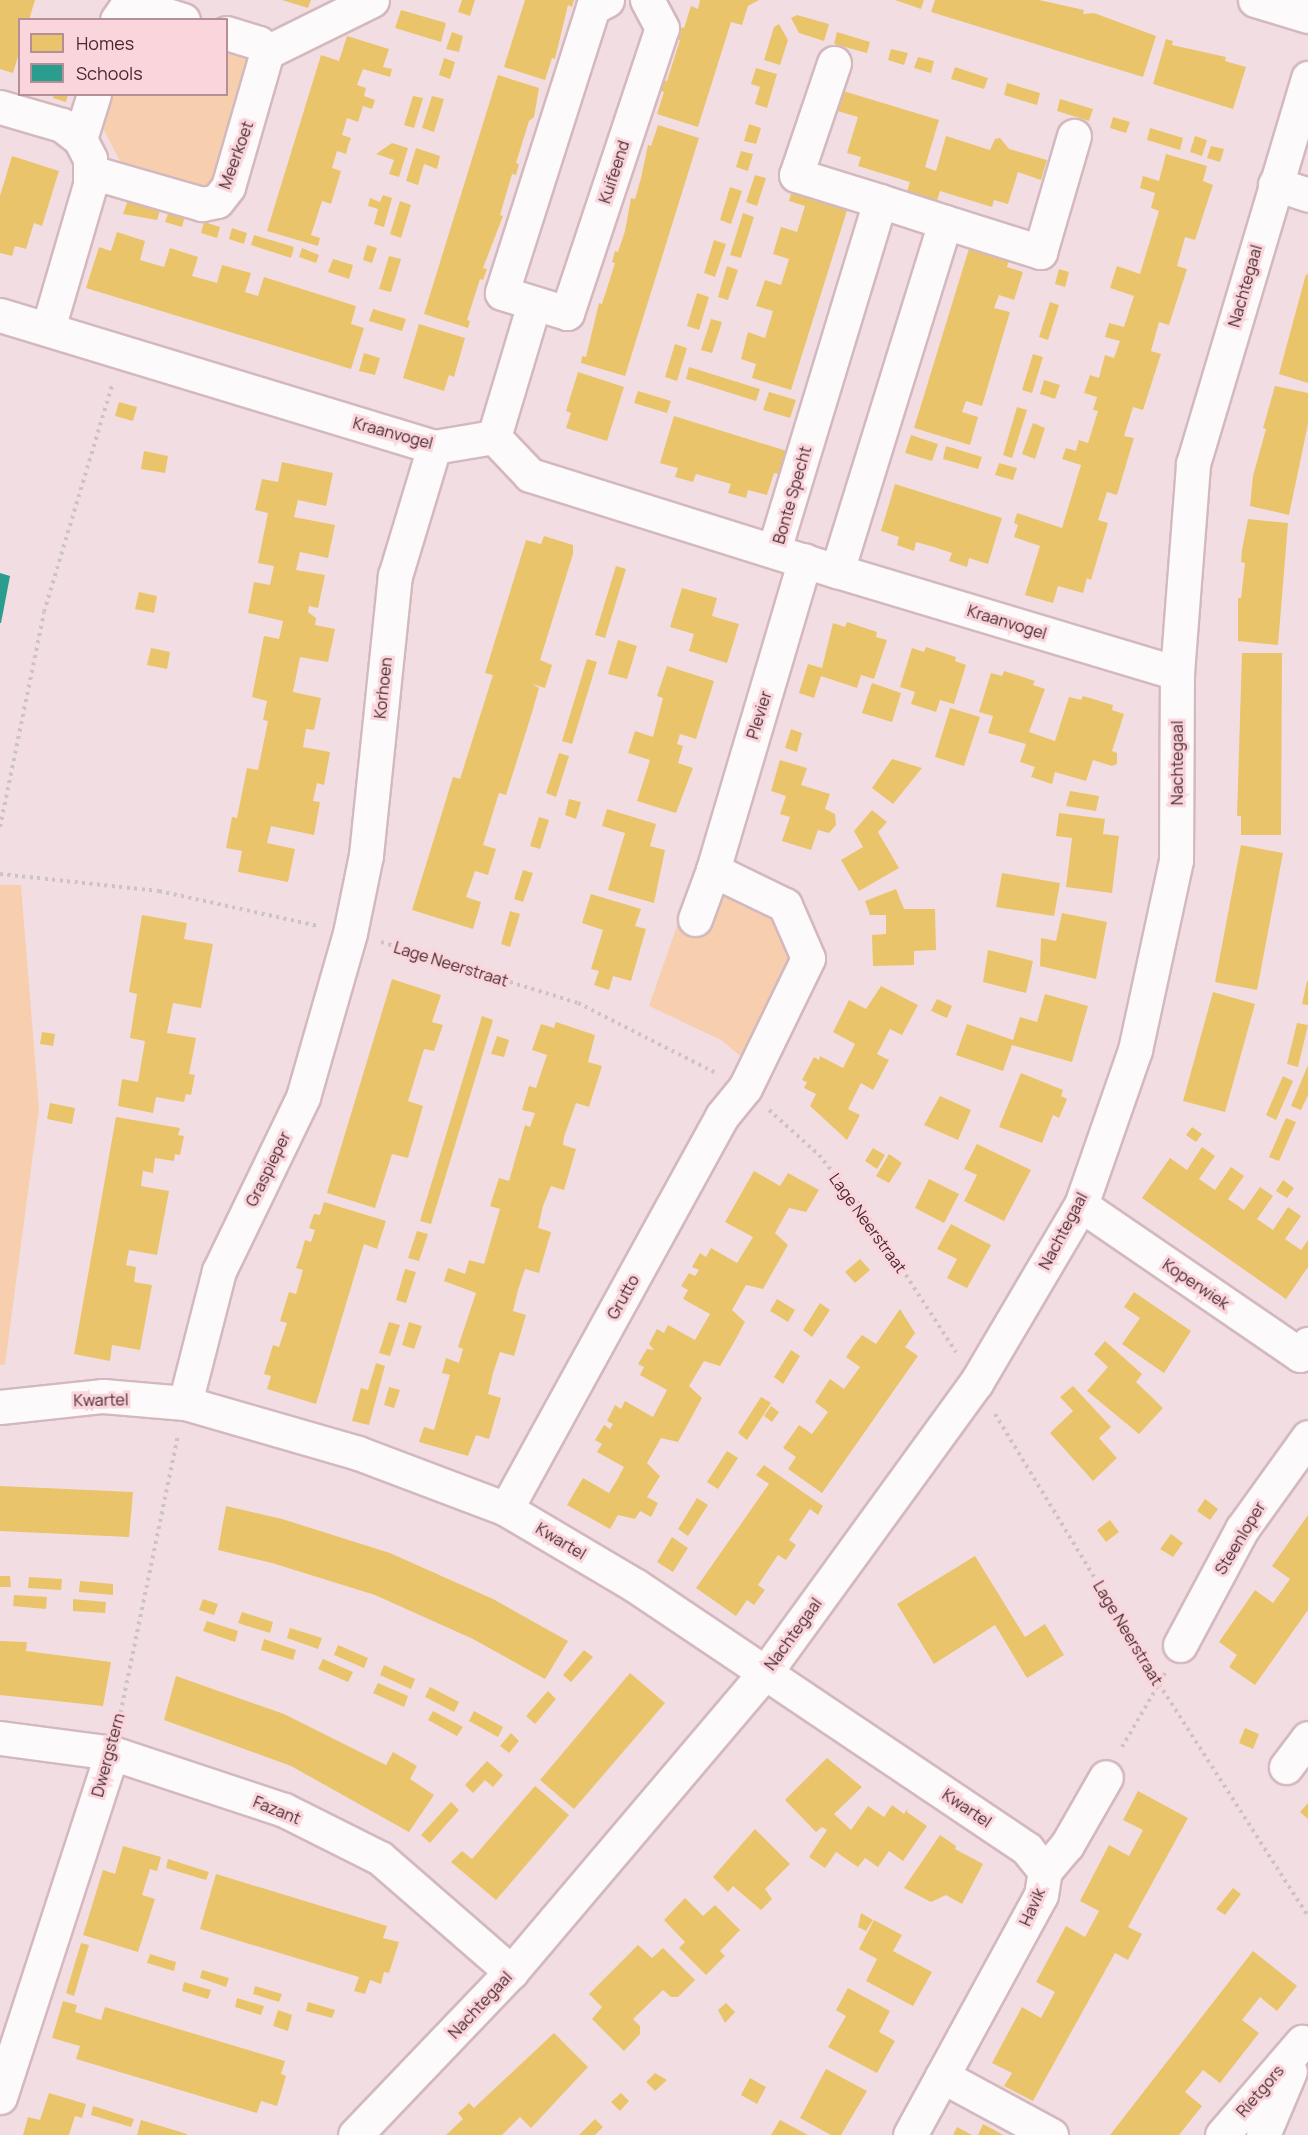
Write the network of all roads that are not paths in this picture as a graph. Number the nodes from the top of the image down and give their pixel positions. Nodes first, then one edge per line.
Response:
1 (372, 0) edge
2 (607, 0) edge
3 (647, 0) edge
4 (1255, 0) edge
5 (1308, 16) edge
6 (118, 18) edge
7 (177, 18) edge
8 (228, 34) edge
9 (267, 52) junction
10 (834, 63) dead end
11 (1308, 78) edge
12 (93, 96) edge
13 (0, 107) edge
14 (1074, 136) dead end
15 (80, 139) junction
16 (91, 172) junction
17 (1275, 184) junction
18 (1308, 195) edge
19 (880, 201) junction
20 (945, 222) junction
21 (534, 304) junction
22 (0, 315) edge
23 (54, 336) junction
24 (494, 437) junction
25 (434, 447) junction
26 (774, 550) junction
27 (805, 560) junction
28 (837, 571) junction
29 (1177, 673) junction
30 (713, 870) junction
31 (695, 919) dead end
32 (351, 933) joint
33 (1081, 1205) junction
34 (1305, 1353) edge
35 (185, 1403) junction
36 (0, 1407) edge
37 (1308, 1437) edge
38 (506, 1509) junction
39 (1180, 1645) dead end
40 (765, 1673) junction
41 (0, 1738) edge
42 (1308, 1738) edge
43 (112, 1753) junction
44 (1286, 1767) dead end
45 (1106, 1777) road end
46 (1045, 1871) junction
47 (511, 1972) junction
48 (942, 2076) junction
49 (0, 2097) edge
50 (355, 2135) edge
51 (910, 2135) edge
52 (1052, 2135) edge
53 (1222, 2135) edge
54 (1263, 2135) edge

1 - 9 street
2 - 21 street, Kuifeend
3 - 21 street, Kuifeend
4 - 5 street
6 - 7 street
8 - 9 street
9 - 16 street, Meerkoet
10 - 19 street
11 - 17 street, Nachtegaal
12 - 15 street
13 - 15 street
14 - 20 street
15 - 16 street
16 - 23 street
17 - 18 street
17 - 29 street, Nachtegaal
19 - 20 street
19 - 26 street, Bonte Specht
20 - 28 street
21 - 24 street
22 - 23 street, Kraanvogel
23 - 25 street, Kraanvogel
24 - 25 street, Kraanvogel
24 - 26 street
25 - 32 street, Korhoen
26 - 27 street, Bonte Specht
27 - 28 street, Bonte Specht
27 - 30 street, Plevier
28 - 29 street, Kraanvogel
29 - 33 street, Nachtegaal
30 - 31 street, Plevier
30 - 38 street, Grutto
32 - 35 street, Graspieper
33 - 34 street, Koperwiek
33 - 40 street, Nachtegaal
35 - 36 street, Kwartel
35 - 38 street, Kwartel
37 - 39 street, Steenloper
38 - 40 street, Kwartel
40 - 46 street, Kwartel
40 - 47 street, Nachtegaal
41 - 43 street, Fazant
42 - 44 street
43 - 47 street, Fazant
43 - 49 street, Dwergstern
45 - 46 street, Havik
46 - 48 street, Havik
47 - 50 street, Nachtegaal
48 - 51 street, Havik
48 - 52 street
53 - 54 street, Rietgors

